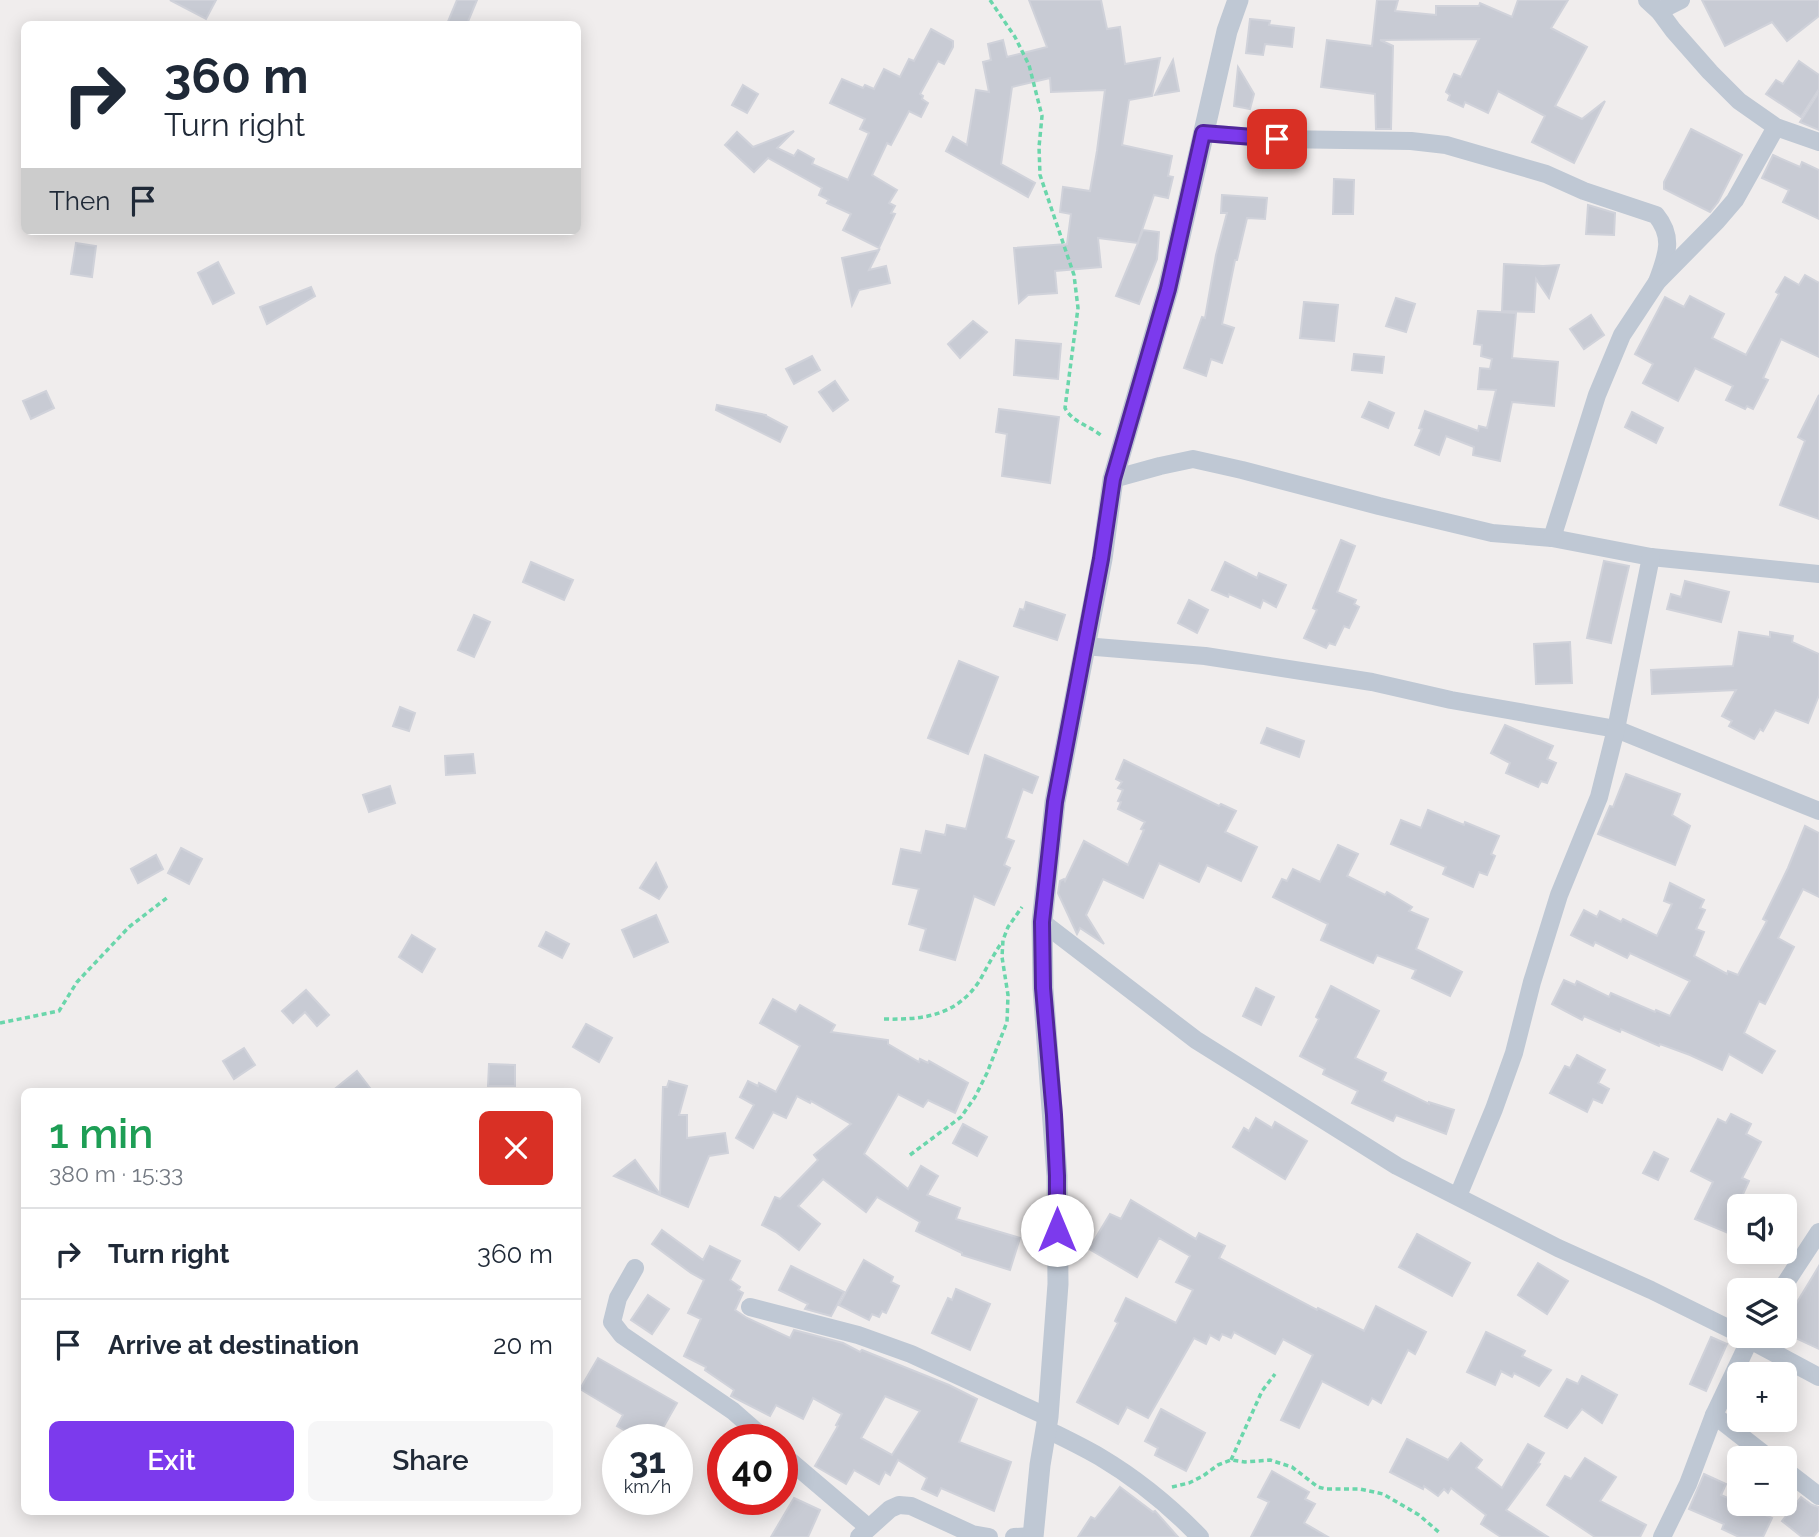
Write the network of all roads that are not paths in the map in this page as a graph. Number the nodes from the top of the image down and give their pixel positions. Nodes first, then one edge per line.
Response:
1 (1238, 0) edge
2 (1681, 0) edge
3 (1653, 5) edge
4 (1776, 127) junction
5 (1203, 133) junction
6 (1819, 142) edge
7 (1657, 282) junction
8 (1113, 479) junction
9 (1552, 538) junction
10 (1651, 557) junction
11 (1819, 574) edge
12 (1084, 646) junction
13 (1616, 729) junction
14 (1819, 811) edge
15 (1042, 922) junction
16 (1458, 1196) junction
17 (1819, 1232) edge
18 (635, 1268) dead end
19 (1789, 1278) edge
20 (751, 1307) dead end
21 (1727, 1327) edge
22 (1740, 1348) edge
23 (1767, 1348) edge
24 (1819, 1377) edge
25 (1714, 1415) junction
26 (1047, 1423) junction
27 (748, 1424) edge
28 (1754, 1446) edge
29 (798, 1469) edge
30 (1797, 1479) edge
31 (1819, 1496) edge
32 (863, 1532) edge
33 (989, 1537) edge
34 (1027, 1537) edge
35 (1200, 1537) edge
36 (1662, 1537) edge

1 - 5 street
2 - 3 street
3 - 4 street
4 - 6 street
4 - 7 street
5 - 7 street
5 - 8 street
7 - 9 street
8 - 9 street
8 - 12 street
9 - 10 street
10 - 11 street
10 - 13 street
12 - 13 street
12 - 15 street
13 - 14 street
13 - 16 street
15 - 16 street
15 - 26 street
16 - 21 street
17 - 19 street
18 - 27 street
20 - 26 street
22 - 25 street
23 - 24 street
25 - 28 street
25 - 36 street
26 - 34 street
26 - 35 street
29 - 32 street
30 - 31 street
32 - 33 street

